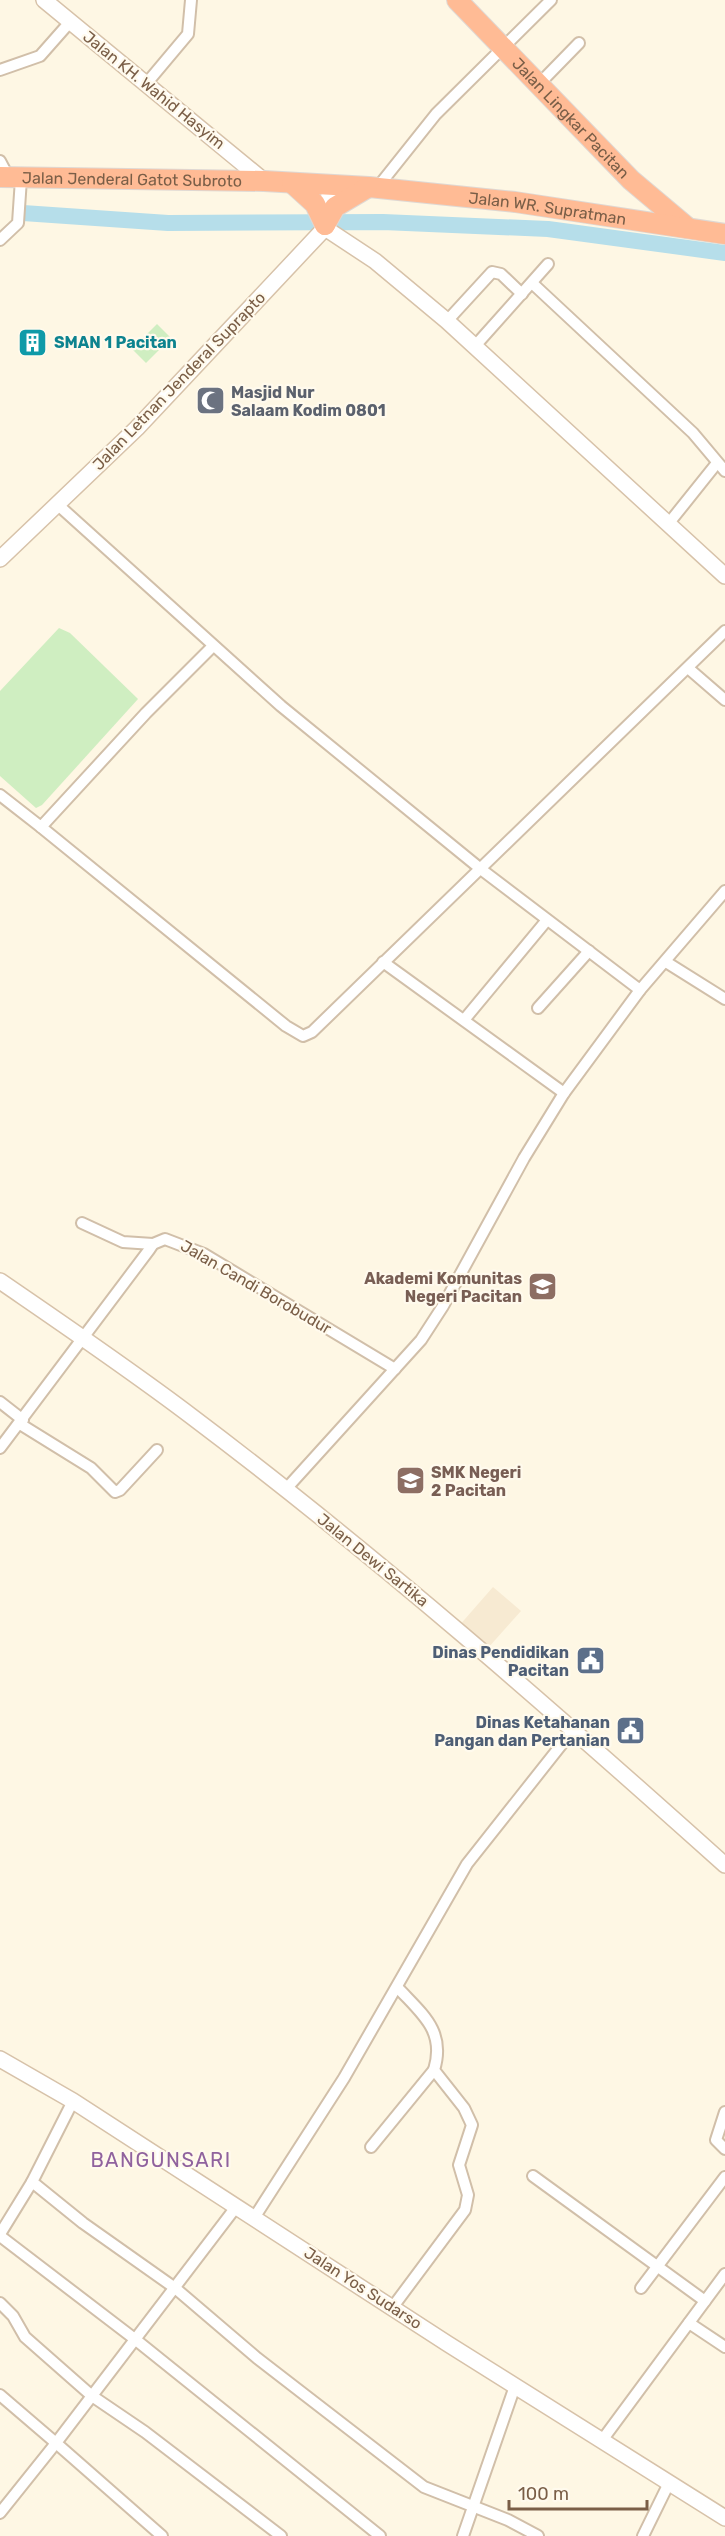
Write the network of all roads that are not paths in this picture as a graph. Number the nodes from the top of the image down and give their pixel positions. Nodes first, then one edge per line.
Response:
1 (44, 0) edge
2 (190, 0) edge
3 (457, 0) edge
4 (551, 0) edge
5 (70, 22) junction
6 (579, 43) dead end
7 (504, 47) junction
8 (0, 70) edge
9 (540, 83) junction
10 (146, 84) junction
11 (240, 161) junction
12 (10, 179) edge
13 (213, 181) junction
14 (264, 181) junction
15 (292, 183) junction
16 (330, 186) junction
17 (373, 187) junction
18 (640, 189) junction
19 (623, 219) junction
20 (325, 222) junction
21 (689, 229) junction
22 (725, 234) edge
23 (0, 240) edge
24 (548, 264) dead end
25 (532, 283) junction
26 (522, 294) junction
27 (447, 321) junction
28 (475, 346) junction
29 (721, 467) edge
30 (57, 504) junction
31 (669, 523) junction
32 (3, 550) edge
33 (725, 576) edge
34 (725, 631) edge
35 (213, 646) junction
36 (688, 668) junction
37 (725, 700) edge
38 (0, 795) edge
39 (41, 827) junction
40 (482, 870) junction
41 (725, 891) edge
42 (547, 920) junction
43 (589, 951) junction
44 (382, 962) junction
45 (666, 962) junction
46 (640, 990) junction
47 (725, 999) edge
48 (538, 1008) dead end
49 (464, 1020) junction
50 (564, 1093) junction
51 (82, 1222) dead end
52 (153, 1244) junction
53 (0, 1281) edge
54 (84, 1338) junction
55 (395, 1369) junction
56 (0, 1402) edge
57 (22, 1422) junction
58 (0, 1448) edge
59 (157, 1450) dead end
60 (286, 1489) junction
61 (573, 1730) junction
62 (725, 1865) edge
63 (399, 1988) junction
64 (0, 2059) edge
65 (434, 2070) junction
66 (73, 2101) junction
67 (725, 2112) edge
68 (371, 2147) dead end
69 (725, 2149) edge
70 (533, 2176) dead end
71 (725, 2177) edge
72 (32, 2182) junction
73 (236, 2207) junction
74 (254, 2218) junction
75 (0, 2235) edge
76 (658, 2265) junction
77 (725, 2274) edge
78 (175, 2288) junction
79 (641, 2288) dead end
80 (705, 2301) junction
81 (0, 2303) edge
82 (392, 2308) junction
83 (689, 2323) junction
84 (135, 2340) junction
85 (725, 2347) edge
86 (515, 2386) junction
87 (0, 2395) edge
88 (92, 2396) junction
89 (603, 2439) junction
90 (56, 2443) junction
91 (669, 2482) junction
92 (472, 2507) junction
93 (0, 2513) edge
94 (725, 2518) edge
95 (162, 2536) edge
96 (281, 2536) edge
97 (380, 2536) edge
98 (463, 2536) edge
99 (538, 2536) edge
100 (643, 2536) edge

1 - 5 street, Jalan KH. Wahid Hasyim
2 - 10 street
3 - 7 highway, Jalan Lingkar Pacitan
4 - 7 street
5 - 8 street
5 - 10 street, Jalan KH. Wahid Hasyim
6 - 9 street
7 - 9 highway, Jalan Lingkar Pacitan
7 - 17 street
9 - 18 highway, Jalan Lingkar Pacitan
10 - 11 street, Jalan KH. Wahid Hasyim
11 - 13 street
11 - 14 street, Jalan KH. Wahid Hasyim
12 - 13 highway, Jalan Jenderal Gatot Subroto
12 - 23 street
13 - 14 highway, Jalan Jenderal Gatot Subroto
14 - 15 highway, Jalan Jenderal Gatot Subroto
15 - 16 highway, Jalan Jenderal Gatot Subroto
15 - 20 highway
16 - 17 highway, Jalan WR. Supratman
16 - 20 street
17 - 19 highway, Jalan WR. Supratman
17 - 20 highway
18 - 19 highway
18 - 21 highway, Jalan Lingkar Pacitan
19 - 21 highway, Jalan WR. Supratman
20 - 27 street
20 - 30 street, Jalan Letnan Jenderal Suprapto
21 - 22 highway, Jalan WR. Supratman
24 - 25 street
25 - 26 street
25 - 29 street
26 - 27 street
26 - 28 street
27 - 28 street
28 - 31 street
29 - 31 street
30 - 32 street, Jalan Letnan Jenderal Suprapto
30 - 35 street
31 - 33 street
34 - 36 street
35 - 39 street
35 - 40 street
36 - 37 street
36 - 40 street
38 - 39 street
39 - 44 street
40 - 42 street
40 - 44 street
41 - 45 street
42 - 43 street
42 - 49 street
43 - 46 street
43 - 48 street
44 - 49 street
45 - 46 street
45 - 47 street
46 - 50 street
49 - 50 street
50 - 55 street
51 - 52 street, Jalan Candi Borobudur
52 - 54 street
52 - 55 street, Jalan Candi Borobudur
53 - 54 street, Jalan Dewi Sartika
54 - 57 street
54 - 60 street, Jalan Dewi Sartika
55 - 60 street
56 - 57 street
57 - 58 street
57 - 59 street
60 - 61 street, Jalan Dewi Sartika
61 - 62 street, Jalan Dewi Sartika
61 - 63 street
63 - 65 street
63 - 74 street
64 - 66 street, Jalan Yos Sudarso
65 - 68 street
65 - 82 street
66 - 72 street
66 - 73 street, Jalan Yos Sudarso
67 - 69 street
70 - 76 street
71 - 76 street
72 - 75 street
72 - 78 street
73 - 74 street, Jalan Yos Sudarso
73 - 78 street
74 - 82 street, Jalan Yos Sudarso
75 - 84 street
76 - 79 street
76 - 80 street
77 - 80 street
78 - 84 street
78 - 92 street
80 - 83 street
81 - 88 street
82 - 86 street, Jalan Yos Sudarso
83 - 85 street
83 - 89 street
84 - 88 street
84 - 97 street
86 - 89 street, Jalan Yos Sudarso
86 - 92 street
87 - 90 street
88 - 90 street
88 - 96 street
89 - 91 street, Jalan Yos Sudarso
90 - 93 street
90 - 95 street
91 - 94 street, Jalan Yos Sudarso
91 - 100 street
92 - 98 street
92 - 99 street

